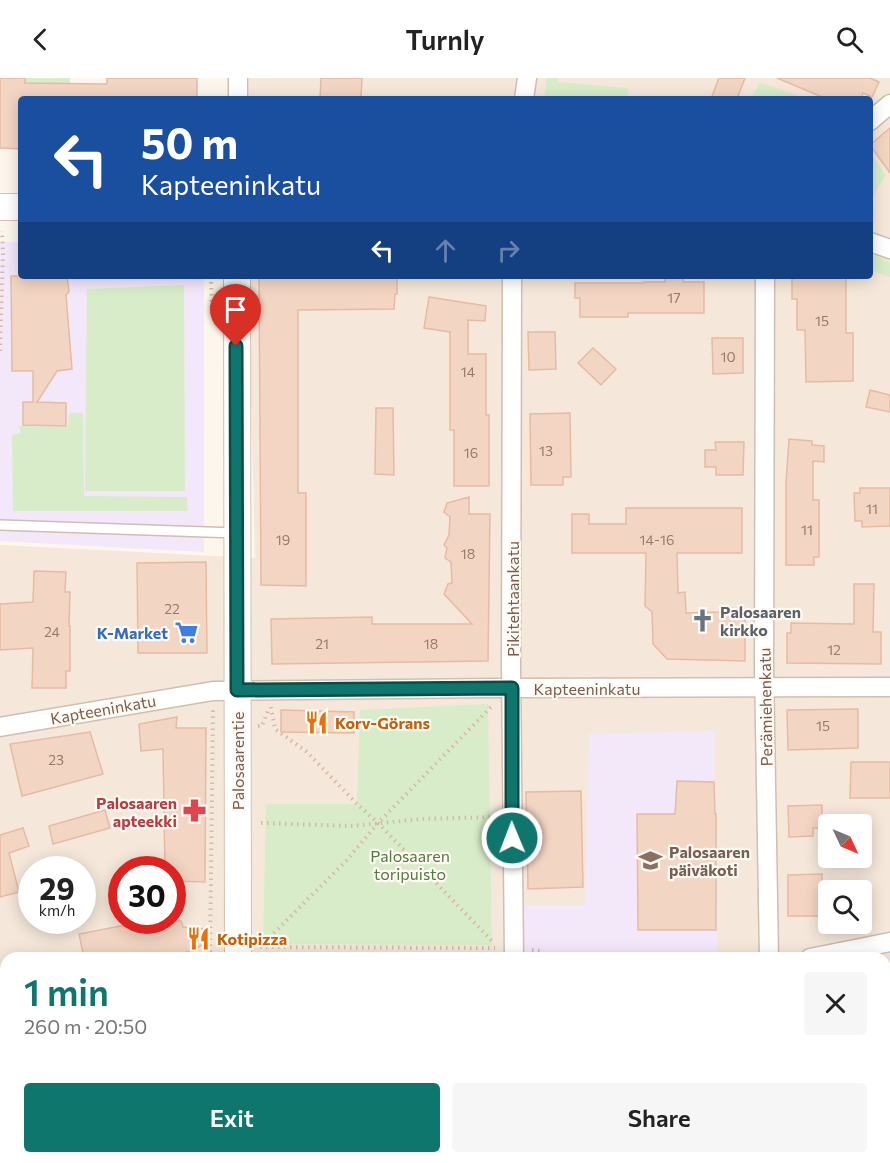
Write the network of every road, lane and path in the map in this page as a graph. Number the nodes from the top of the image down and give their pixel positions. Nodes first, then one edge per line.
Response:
1 (238, 78) edge
2 (526, 78) edge
3 (238, 96) edge
4 (524, 96) edge
5 (890, 104) edge
6 (873, 119) edge
7 (18, 209) edge
8 (1, 219) edge
9 (873, 243) edge
10 (890, 249) edge
11 (237, 279) edge
12 (512, 279) edge
13 (765, 279) edge
14 (0, 351) edge
15 (0, 525) edge
16 (236, 533) junction
17 (764, 687) junction
18 (890, 687) edge
19 (512, 688) junction
20 (237, 690) junction
21 (493, 704) dead end
22 (271, 705) dead end
23 (0, 727) edge
24 (512, 816) junction
25 (261, 823) dead end
26 (378, 823) junction
27 (890, 942) edge
28 (494, 943) junction
29 (514, 951) edge
30 (238, 952) edge
31 (769, 952) edge
32 (840, 952) edge

1 - 3 street
2 - 4 street
5 - 6 street
7 - 8 main road
8 - 14 path
9 - 10 street
11 - 16 main road, Palosaarentie
12 - 19 street, Pikitehtaankatu
13 - 17 street, Perämiehenkatu
15 - 16 lane
16 - 20 main road, Palosaarentie
17 - 18 street, Kapteeninkatu
17 - 19 street, Kapteeninkatu
17 - 31 street, Perämiehenkatu
19 - 20 street, Kapteeninkatu
19 - 24 street, Pikitehtaankatu
20 - 23 street, Kapteeninkatu
20 - 30 main road, Palosaarentie
21 - 26 path
22 - 26 path
24 - 26 path
24 - 29 street, Pikitehtaankatu
25 - 26 path
26 - 28 path
26 - 28 path
27 - 32 street
28 - 29 path

